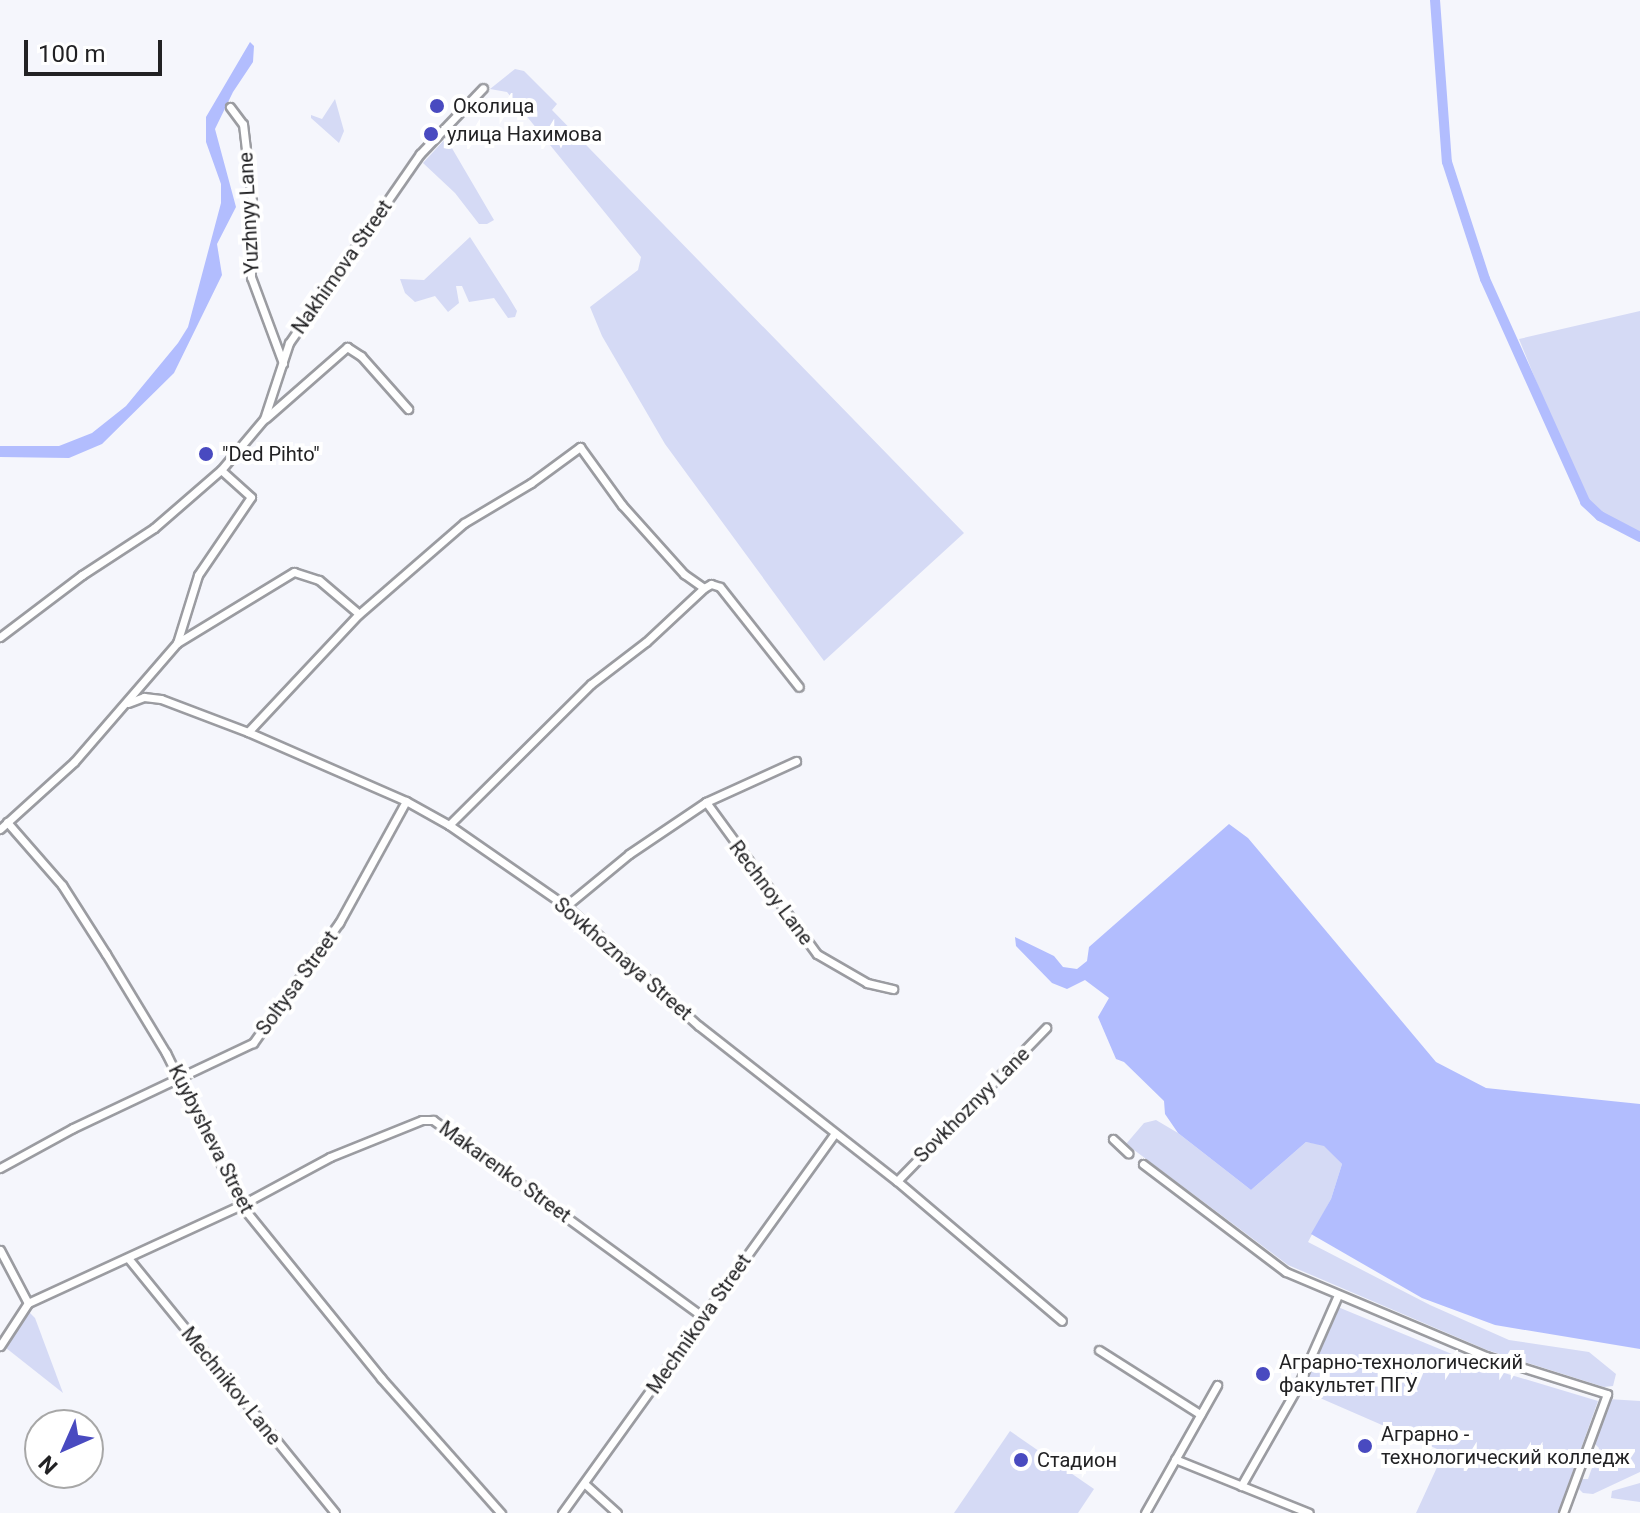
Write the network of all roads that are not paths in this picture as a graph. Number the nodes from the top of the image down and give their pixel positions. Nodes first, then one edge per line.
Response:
1 (483, 88) dead end
2 (230, 107) dead end
3 (284, 365) junction
4 (408, 409) dead end
5 (264, 419) junction
6 (221, 470) junction
7 (704, 588) junction
8 (359, 614) junction
9 (0, 637) edge
10 (177, 643) junction
11 (799, 687) dead end
12 (128, 703) junction
13 (248, 732) junction
14 (796, 761) dead end
15 (406, 801) junction
16 (706, 802) junction
17 (7, 822) junction
18 (449, 825) junction
19 (0, 829) edge
20 (566, 906) junction
21 (893, 989) dead end
22 (1046, 1028) dead end
23 (180, 1080) junction
24 (834, 1134) junction
25 (1113, 1139) dead end
26 (1128, 1153) dead end
27 (1143, 1164) dead end
28 (0, 1168) edge
29 (897, 1181) junction
30 (241, 1205) junction
31 (0, 1250) edge
32 (128, 1258) junction
33 (1338, 1295) junction
34 (28, 1303) junction
35 (705, 1318) junction
36 (1062, 1321) dead end
37 (0, 1346) edge
38 (1099, 1350) dead end
39 (1217, 1385) dead end
40 (1200, 1414) junction
41 (1175, 1459) junction
42 (585, 1484) junction
43 (1241, 1486) junction
44 (335, 1513) edge
45 (501, 1513) edge
46 (562, 1513) edge
47 (617, 1513) edge
48 (1145, 1513) edge
49 (1309, 1513) edge
50 (1563, 1513) edge

1 - 3 street, Nakhimova Street
2 - 3 street, Yuzhnyy Lane
3 - 5 street, Nakhimova Street
4 - 5 street
5 - 6 street, Nakhimova Street
6 - 9 street, Nakhimova Street
6 - 10 street
7 - 8 street
7 - 11 street
7 - 18 street
8 - 10 street
8 - 13 street
10 - 12 street
12 - 13 street, Sovkhoznaya Street
12 - 17 street
13 - 15 street, Sovkhoznaya Street
14 - 16 street
15 - 18 street, Sovkhoznaya Street
15 - 23 street, Soltysa Street
16 - 20 street
16 - 21 street, Rechnoy Lane
17 - 19 street
17 - 23 street, Kuybysheva Street
18 - 20 street, Sovkhoznaya Street
20 - 24 street, Sovkhoznaya Street
22 - 29 street, Sovkhoznyy Lane
23 - 28 street, Soltysa Street
23 - 30 street, Kuybysheva Street
24 - 29 street, Sovkhoznaya Street
24 - 35 street, Mechnikova Street
25 - 26 street
27 - 33 street
29 - 36 street, Sovkhoznaya Street
30 - 32 street, Makarenko Street
30 - 35 street, Makarenko Street
30 - 45 street, Kuybysheva Street
31 - 34 street
32 - 34 street, Makarenko Street
32 - 44 street, Mechnikov Lane
33 - 43 street
33 - 50 street
34 - 37 street
35 - 42 street, Mechnikova Street
38 - 40 street
39 - 40 street
40 - 41 street
41 - 43 street
41 - 48 street
42 - 46 street, Mechnikova Street
42 - 47 street
43 - 49 street

